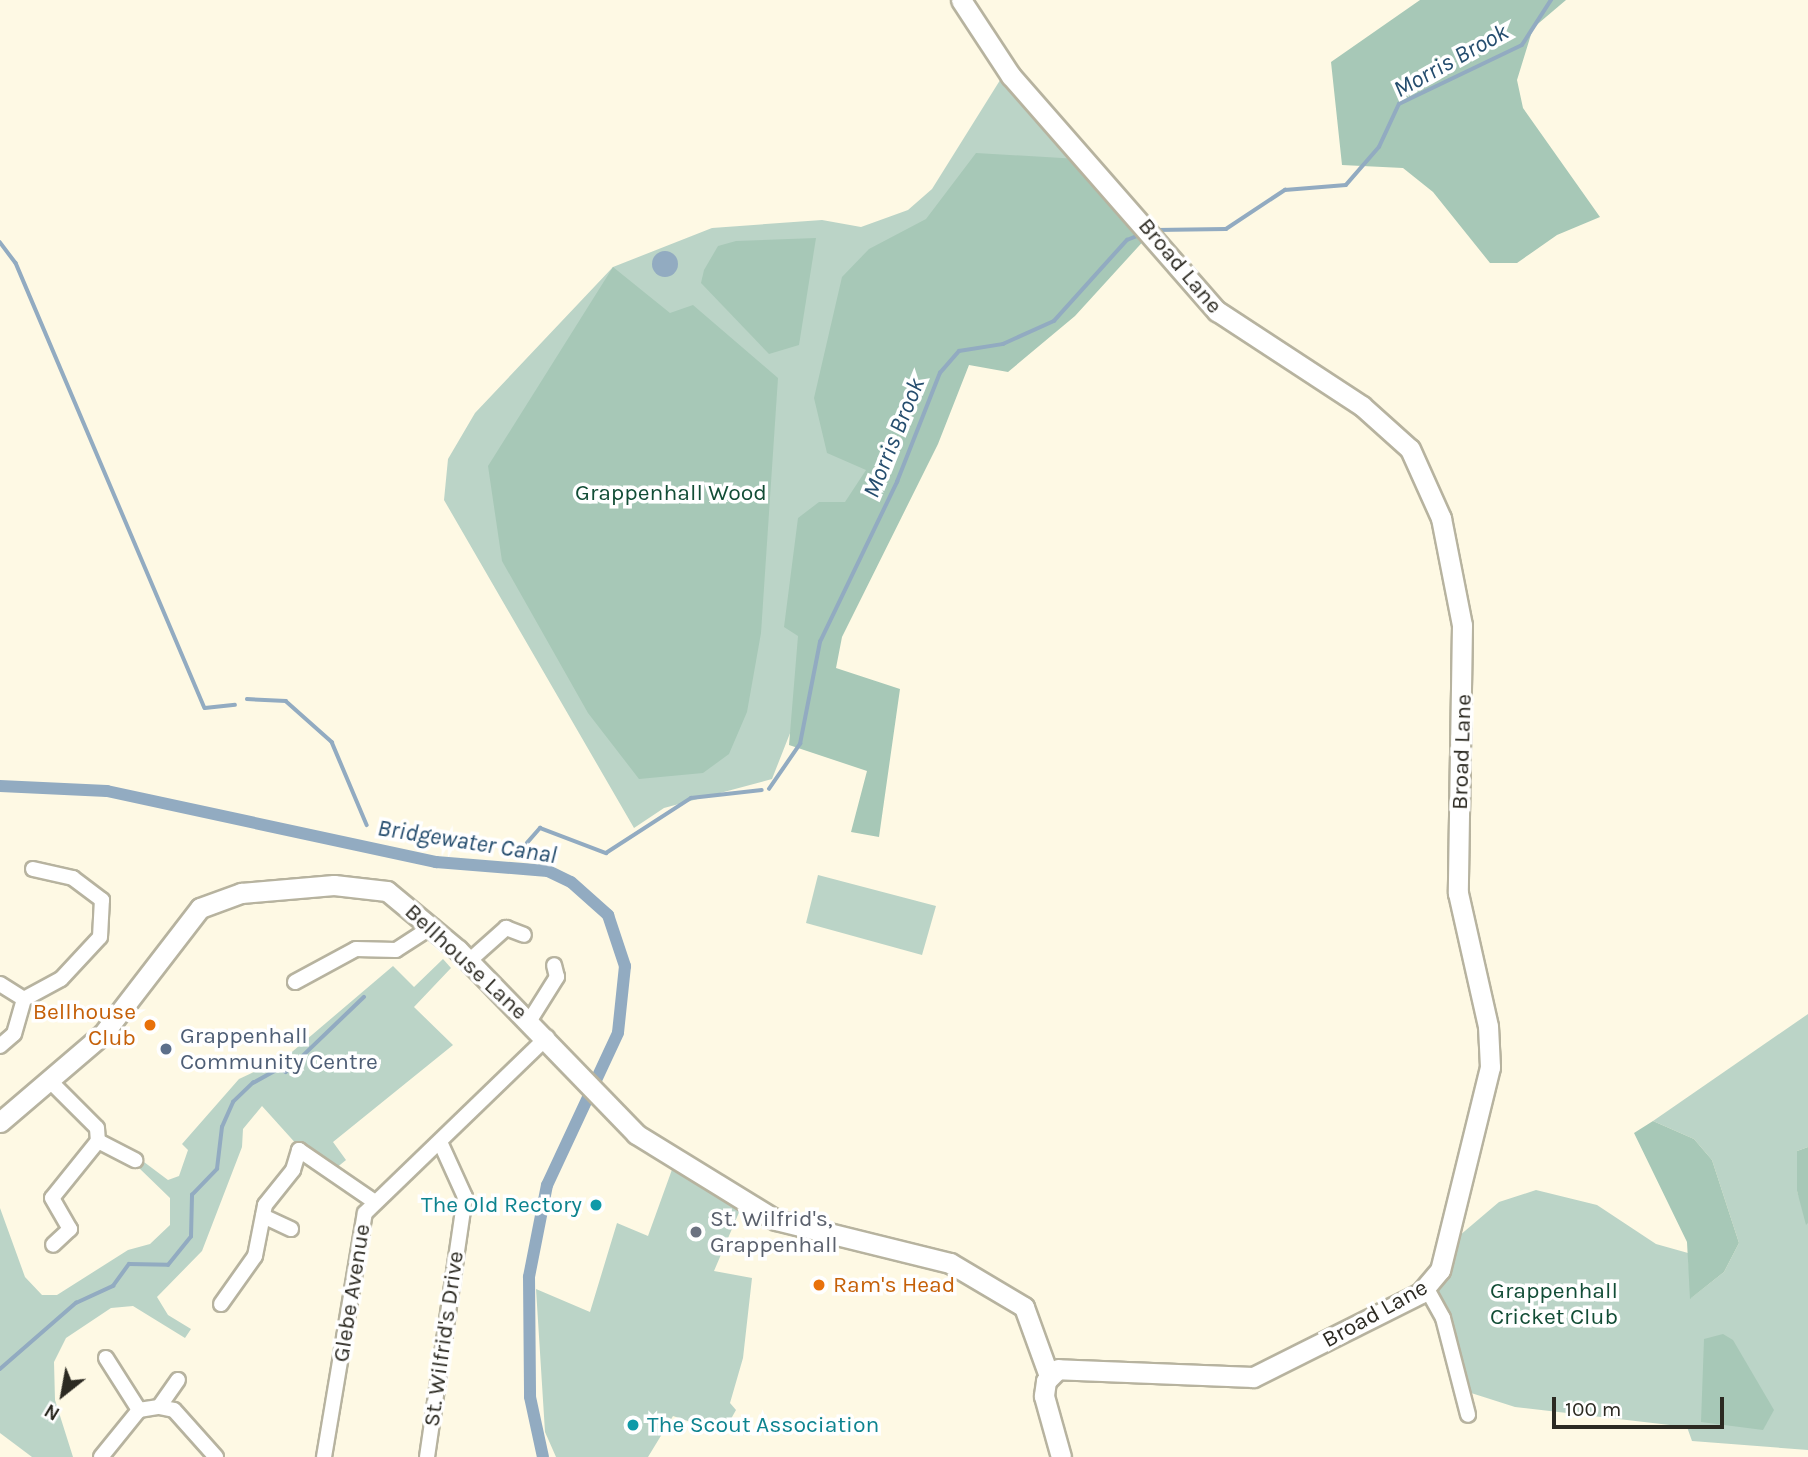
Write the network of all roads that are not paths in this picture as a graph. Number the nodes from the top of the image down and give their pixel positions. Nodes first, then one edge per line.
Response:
1 (961, 0) edge
2 (33, 869) dead end
3 (433, 926) junction
4 (524, 935) dead end
5 (469, 961) junction
6 (554, 965) dead end
7 (295, 982) dead end
8 (0, 984) edge
9 (24, 999) junction
10 (530, 1020) junction
11 (547, 1037) junction
12 (0, 1046) edge
13 (50, 1080) junction
14 (0, 1122) edge
15 (98, 1141) junction
16 (440, 1142) junction
17 (135, 1160) dead end
18 (375, 1202) junction
19 (263, 1216) junction
20 (291, 1229) dead end
21 (53, 1245) dead end
22 (1427, 1289) junction
23 (221, 1304) dead end
24 (106, 1358) dead end
25 (1049, 1376) junction
26 (178, 1380) dead end
27 (159, 1407) junction
28 (139, 1410) junction
29 (1468, 1415) dead end
30 (101, 1457) edge
31 (216, 1457) edge
32 (324, 1457) edge
33 (428, 1457) edge
34 (1061, 1457) edge

1 - 22 street, Broad Lane
2 - 9 street
3 - 5 street, Bellhouse Lane
3 - 7 street
3 - 13 street, Bellhouse Lane
4 - 5 street
5 - 10 street, Bellhouse Lane
6 - 10 street
8 - 9 street
9 - 12 street
10 - 11 street, Bellhouse Lane
11 - 16 street, Glebe Avenue
11 - 25 street, Bellhouse Lane
13 - 14 street, Bellhouse Lane
13 - 15 street
15 - 17 street
15 - 21 street
16 - 18 street, Glebe Avenue
16 - 33 street, St. Wilfrid's Drive
18 - 19 street
18 - 32 street, Glebe Avenue
19 - 20 street
19 - 23 street
22 - 25 street, Broad Lane
22 - 29 street
24 - 28 street
25 - 34 street
26 - 27 street
27 - 28 street
27 - 31 street
28 - 30 street

